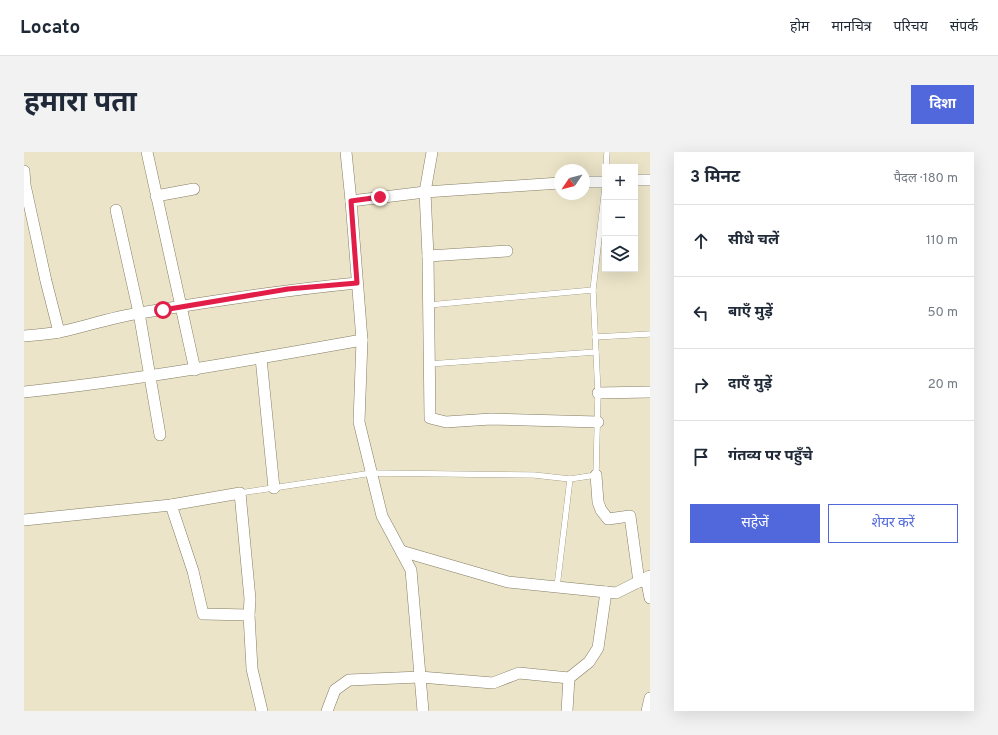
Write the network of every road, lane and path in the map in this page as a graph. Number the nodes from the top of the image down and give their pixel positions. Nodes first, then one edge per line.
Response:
1 (147, 152) edge
2 (346, 152) edge
3 (432, 152) edge
4 (607, 152) edge
5 (606, 164) edge
6 (24, 171) edge
7 (638, 180) edge
8 (650, 180) edge
9 (590, 182) edge
10 (602, 182) edge
11 (554, 183) edge
12 (25, 186) edge
13 (194, 189) dead end
14 (425, 192) junction
15 (156, 196) junction
16 (603, 200) edge
17 (351, 201) junction
18 (116, 210) dead end
19 (507, 251) dead end
20 (428, 256) junction
21 (357, 283) junction
22 (593, 290) junction
23 (429, 305) junction
24 (181, 306) junction
25 (139, 313) junction
26 (59, 332) junction
27 (650, 334) edge
28 (24, 336) edge
29 (595, 337) junction
30 (362, 340) junction
31 (596, 352) junction
32 (261, 358) junction
33 (429, 364) junction
34 (195, 370) junction
35 (150, 376) junction
36 (24, 392) edge
37 (650, 392) edge
38 (598, 393) junction
39 (598, 422) junction
40 (160, 435) dead end
41 (372, 473) junction
42 (596, 475) junction
43 (570, 479) junction
44 (274, 488) junction
45 (240, 493) junction
46 (171, 505) junction
47 (24, 520) edge
48 (401, 552) junction
49 (645, 578) edge
50 (556, 587) junction
51 (606, 592) junction
52 (650, 598) edge
53 (249, 615) junction
54 (420, 677) junction
55 (569, 678) junction
56 (650, 698) edge
57 (262, 711) edge
58 (327, 711) edge
59 (423, 711) edge
60 (566, 711) edge
61 (647, 711) edge

1 - 15 street
2 - 17 street
3 - 14 street
4 - 5 lane
6 - 12 street
7 - 8 street
9 - 10 street
11 - 14 street
12 - 26 street
13 - 15 street
14 - 17 street
14 - 20 street
15 - 24 street
16 - 22 lane
17 - 21 street
18 - 25 street
19 - 20 street
20 - 23 street
21 - 24 street
21 - 30 street
22 - 23 lane
22 - 29 lane
23 - 33 street
24 - 25 street
24 - 34 street
25 - 26 street
25 - 35 street
26 - 28 street
27 - 29 lane
29 - 31 lane
30 - 32 street
30 - 41 street
31 - 33 lane
31 - 38 lane
32 - 34 street
32 - 44 street
33 - 39 street
34 - 35 street
35 - 36 street
35 - 40 street
37 - 38 street
38 - 39 lane
39 - 42 lane
41 - 43 lane
41 - 44 lane
41 - 48 street
42 - 43 lane
42 - 49 street
43 - 50 lane
44 - 45 lane
45 - 46 street
45 - 53 street
46 - 47 street
46 - 53 street
48 - 50 street
48 - 54 street
49 - 51 street
49 - 52 street
50 - 51 street
51 - 55 street
53 - 57 street
54 - 55 street
54 - 58 street
54 - 59 street
55 - 60 street
56 - 61 street

